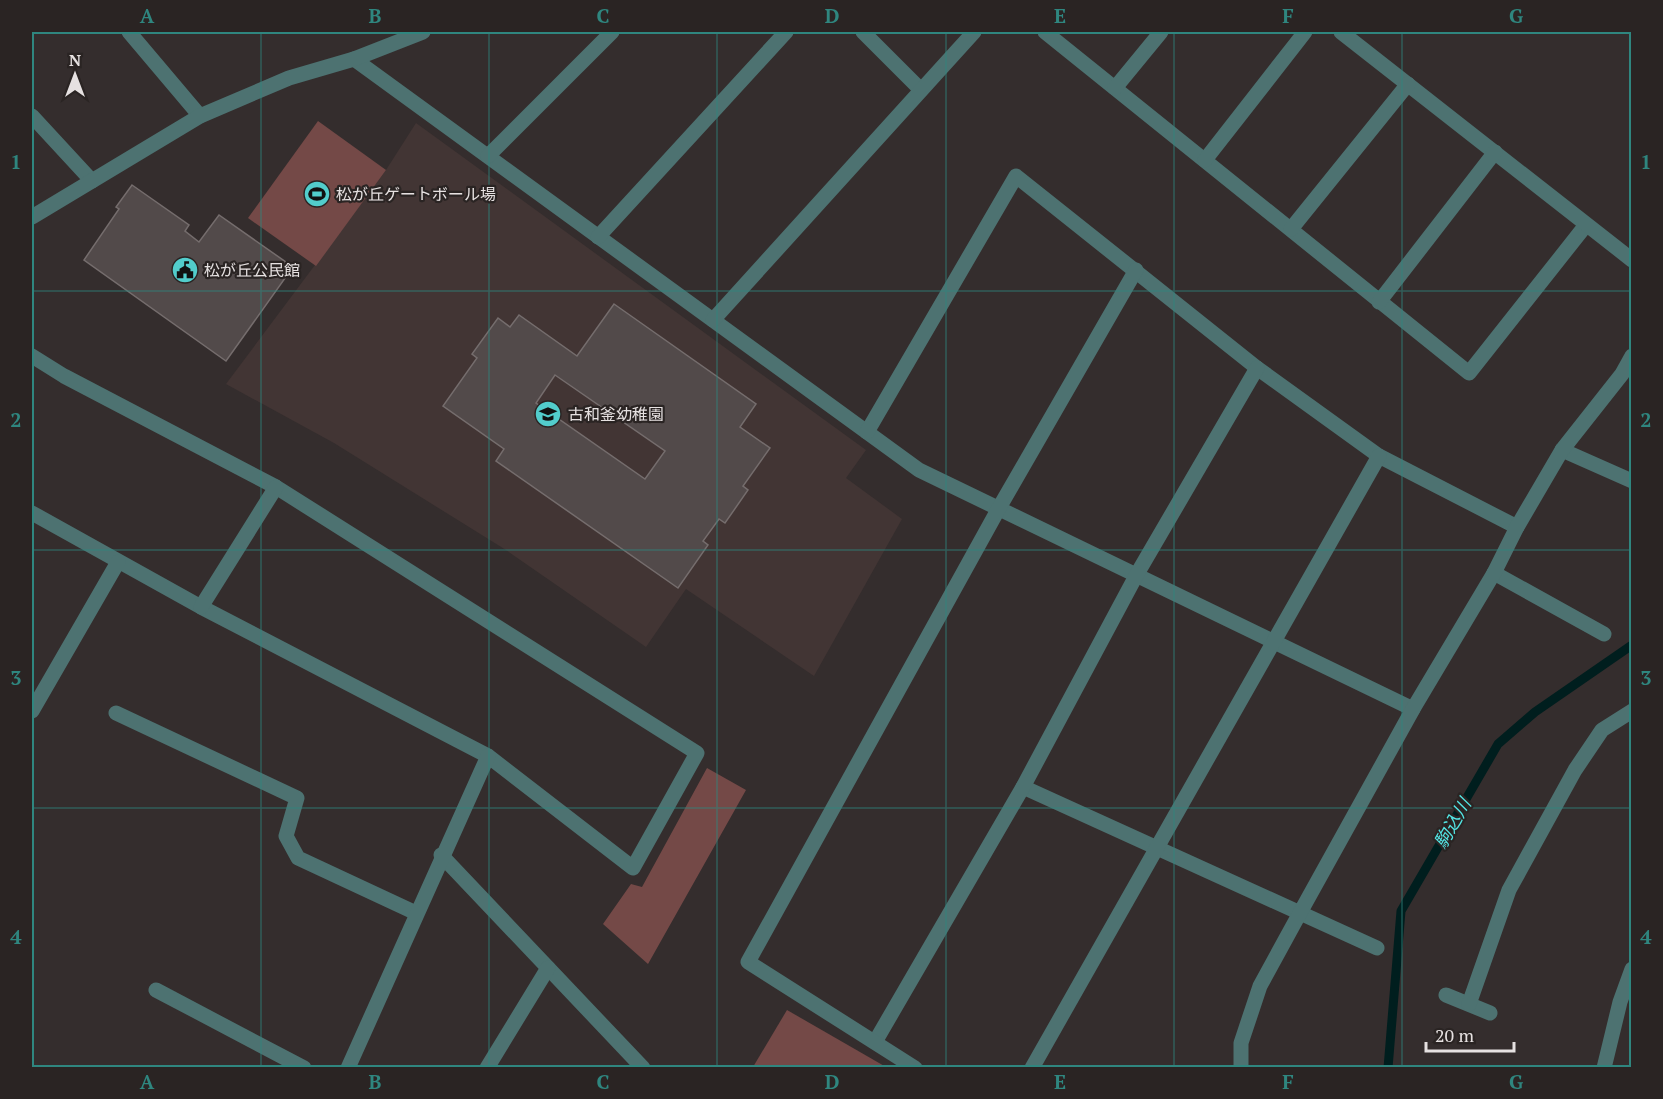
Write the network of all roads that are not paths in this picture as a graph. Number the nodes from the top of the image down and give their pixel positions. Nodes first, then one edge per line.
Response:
1 (129, 32) edge
2 (423, 32) edge
3 (612, 32) edge
4 (786, 32) edge
5 (863, 32) edge
6 (974, 32) edge
7 (1045, 32) edge
8 (1161, 32) edge
9 (1305, 32) edge
10 (1341, 32) edge
11 (354, 59) junction
12 (1408, 84) junction
13 (1115, 88) junction
14 (921, 90) junction
15 (32, 116) edge
16 (200, 116) junction
17 (1495, 152) junction
18 (488, 156) junction
19 (1205, 160) junction
20 (92, 181) junction
21 (32, 217) edge
22 (1586, 225) junction
23 (1291, 230) junction
24 (598, 237) junction
25 (1632, 260) edge
26 (1136, 270) junction
27 (1379, 302) junction
28 (713, 320) junction
29 (32, 356) edge
30 (1632, 356) edge
31 (1257, 368) junction
32 (867, 432) junction
33 (1562, 450) junction
34 (1379, 456) junction
35 (1632, 481) edge
36 (276, 487) junction
37 (999, 508) junction
38 (32, 513) edge
39 (1517, 527) junction
40 (118, 562) junction
41 (1494, 573) junction
42 (1137, 574) junction
43 (201, 608) junction
44 (1604, 634) dead end
45 (1276, 641) junction
46 (38, 684) edge
47 (1413, 708) junction
48 (32, 711) edge
49 (1632, 711) edge
50 (116, 713) dead end
51 (488, 756) junction
52 (1023, 787) junction
53 (1156, 849) junction
54 (441, 855) junction
55 (1300, 911) junction
56 (416, 913) junction
57 (1377, 948) dead end
58 (548, 968) junction
59 (1632, 969) edge
60 (156, 990) dead end
61 (1446, 995) dead end
62 (1469, 1004) junction
63 (1626, 1005) edge
64 (1490, 1013) dead end
65 (875, 1042) junction
66 (641, 1067) edge
67 (304, 1068) edge
68 (348, 1068) edge
69 (487, 1068) edge
70 (915, 1068) edge
71 (1032, 1068) edge
72 (1241, 1068) edge
73 (1604, 1068) edge

1 - 16 street
2 - 11 street
3 - 18 street
4 - 24 street
5 - 14 street
6 - 14 street
7 - 13 street
8 - 13 street
9 - 19 street
10 - 12 street
11 - 16 street
11 - 18 street
12 - 17 street
12 - 23 street
13 - 19 street
14 - 28 street
15 - 20 street
16 - 20 street
17 - 22 street
17 - 27 street
18 - 24 street
19 - 23 street
20 - 21 street
22 - 25 street
22 - 27 street
23 - 27 street
24 - 28 street
26 - 31 street
26 - 32 street
26 - 37 street
28 - 32 street
29 - 36 street
30 - 33 street
31 - 34 street
31 - 42 street
32 - 37 street
33 - 35 street
33 - 39 street
34 - 39 street
34 - 45 street
36 - 43 street
36 - 51 street
37 - 42 street
37 - 65 street
38 - 40 street
39 - 41 street
40 - 43 street
40 - 46 street
41 - 44 street
41 - 47 street
42 - 45 street
42 - 52 street
43 - 51 street
45 - 47 street
45 - 53 street
46 - 48 street
47 - 55 street
49 - 62 street
50 - 56 street
51 - 54 street
52 - 53 street
52 - 65 street
53 - 55 street
53 - 71 street
54 - 56 street
54 - 58 street
55 - 57 street
55 - 72 street
56 - 68 street
58 - 66 street
58 - 69 street
59 - 63 street
60 - 67 street
61 - 62 street
62 - 64 street
63 - 73 street
65 - 70 street

